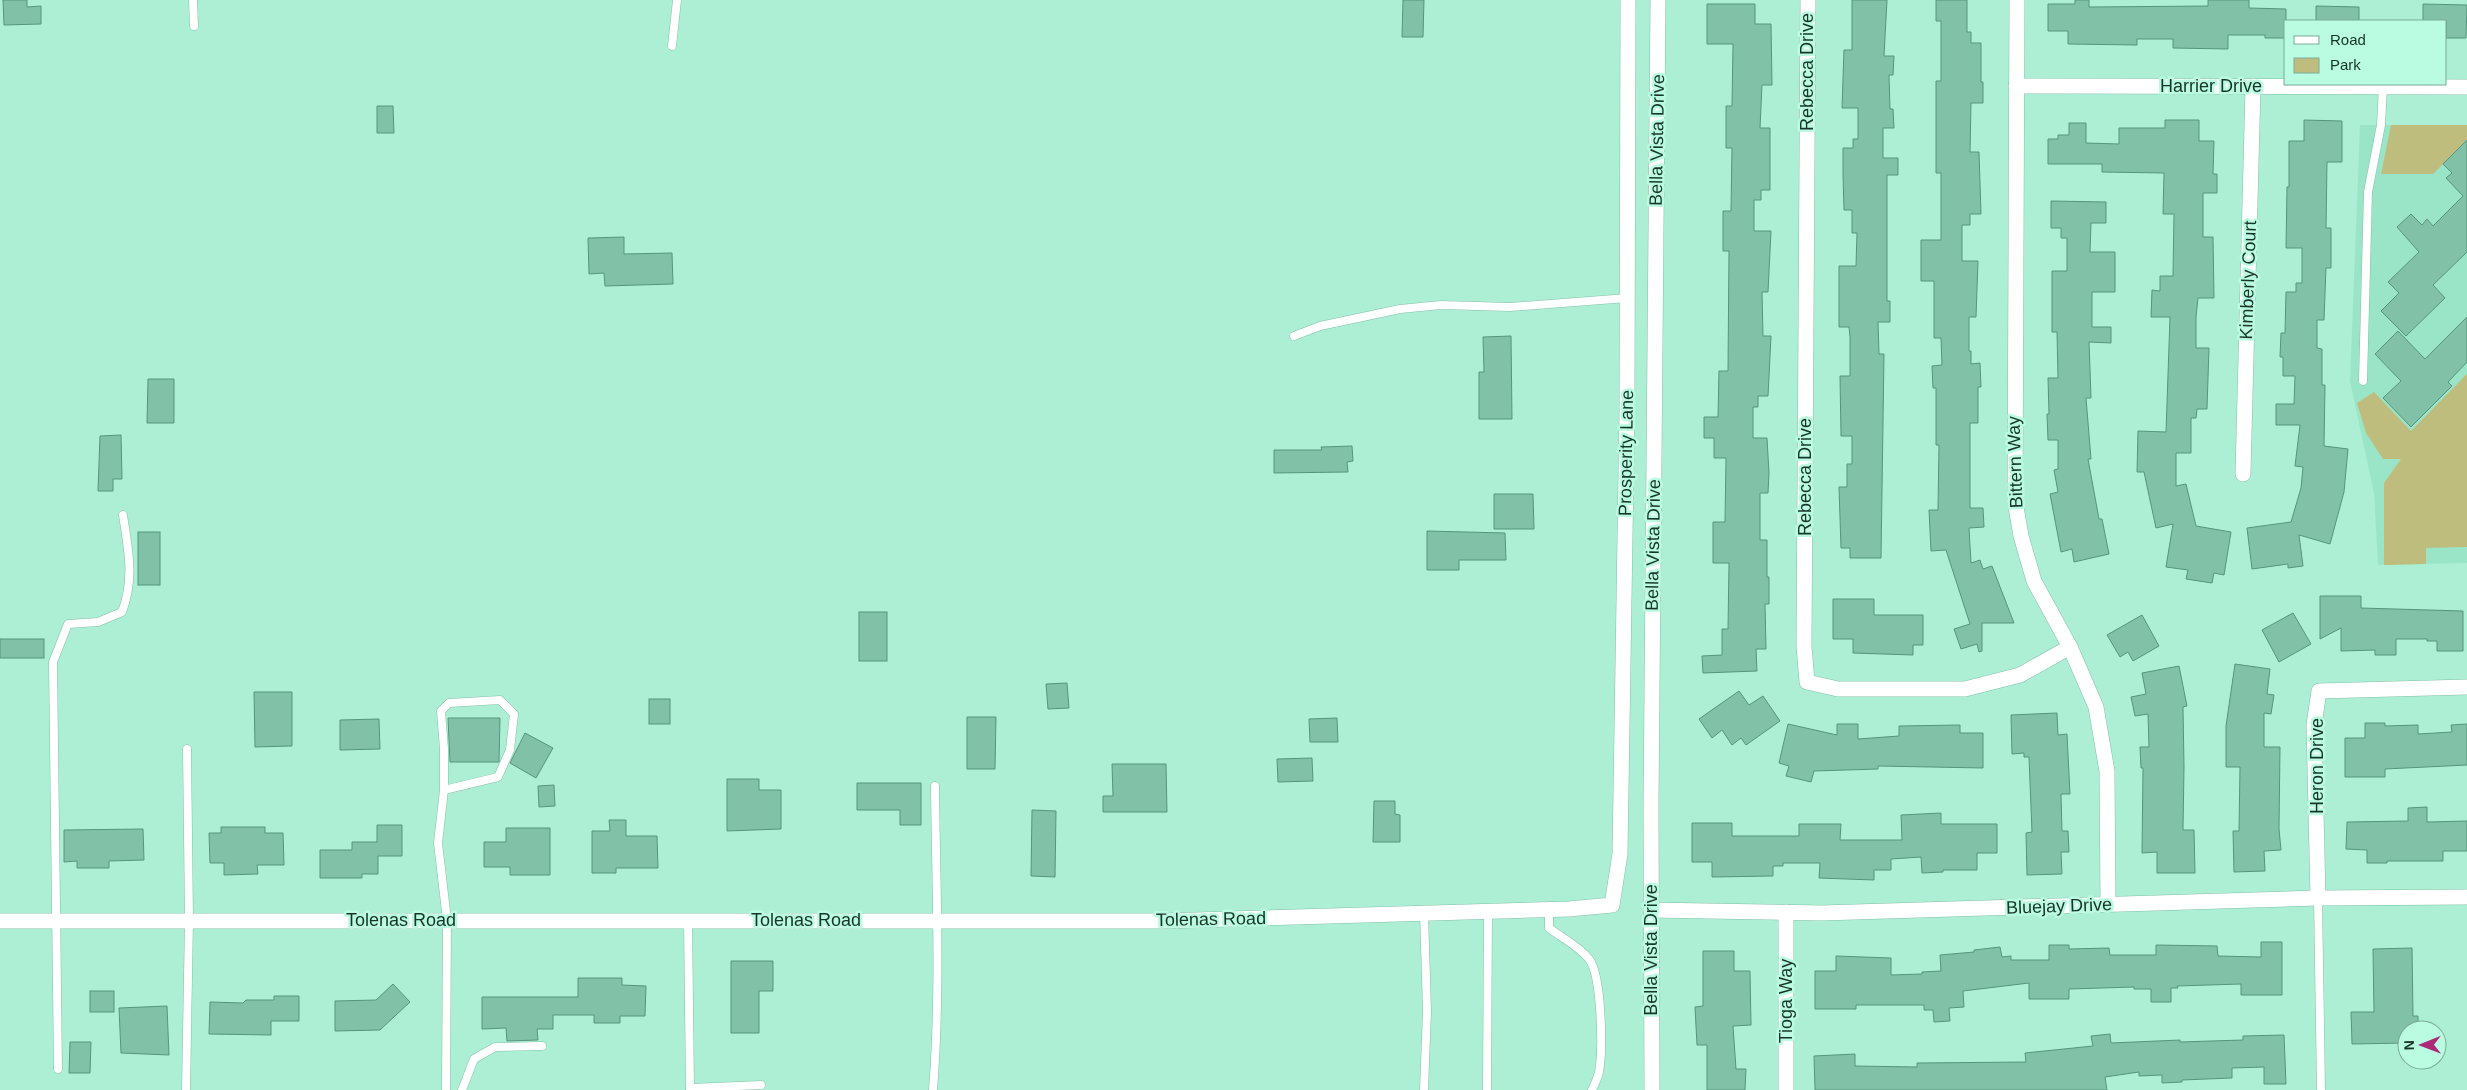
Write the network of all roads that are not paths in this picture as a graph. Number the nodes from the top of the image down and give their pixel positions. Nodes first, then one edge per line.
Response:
1 (193, 0) edge
2 (677, 0) edge
3 (1628, 0) edge
4 (1658, 0) edge
5 (1808, 0) edge
6 (2016, 0) edge
7 (194, 26) dead end
8 (672, 46) dead end
9 (2016, 86) junction
10 (2253, 86) junction
11 (2383, 87) junction
12 (2467, 88) edge
13 (1627, 298) junction
14 (1294, 336) dead end
15 (2363, 381) dead end
16 (2243, 474) dead end
17 (123, 515) dead end
18 (2070, 647) junction
19 (2467, 687) edge
20 (187, 749) dead end
21 (935, 786) dead end
22 (444, 790) junction
23 (2318, 898) junction
24 (2467, 898) edge
25 (1612, 905) joint
26 (2108, 905) junction
27 (1549, 910) junction
28 (1651, 910) junction
29 (1488, 911) junction
30 (1786, 912) junction
31 (1424, 913) junction
32 (189, 920) junction
33 (447, 920) junction
34 (688, 920) junction
35 (937, 920) junction
36 (0, 921) edge
37 (57, 921) junction
38 (542, 1046) dead end
39 (58, 1069) dead end
40 (761, 1085) dead end
41 (690, 1089) edge
42 (186, 1090) edge
43 (446, 1090) edge
44 (462, 1090) edge
45 (933, 1090) edge
46 (1424, 1090) edge
47 (1487, 1090) edge
48 (1592, 1090) edge
49 (1652, 1090) edge
50 (1786, 1090) edge
51 (2321, 1090) edge

1 - 7 lane
2 - 8 lane
3 - 13 street, Prosperity Lane
4 - 28 street, Bella Vista Drive
5 - 18 street, Rebecca Drive
6 - 9 street, Bittern Way
9 - 10 street, Harrier Drive
9 - 18 street, Bittern Way
10 - 11 street, Harrier Drive
10 - 16 street, Kimberly Court
11 - 12 street, Harrier Drive
11 - 15 lane
13 - 14 lane
13 - 25 street, Prosperity Lane
17 - 37 lane
18 - 26 street, Bittern Way
19 - 23 street, Heron Drive
20 - 32 lane
21 - 35 lane
22 - 22 lane
22 - 33 lane
23 - 24 street, Bluejay Drive
23 - 26 street, Bluejay Drive
23 - 51 lane
25 - 27 street, Tolenas Road
26 - 30 street, Bluejay Drive
27 - 29 street, Tolenas Road
27 - 48 lane
28 - 30 street, Bluejay Drive
28 - 49 street, Bella Vista Drive
29 - 31 street, Tolenas Road
29 - 47 lane
30 - 50 street, Tioga Way
31 - 35 street, Tolenas Road
31 - 46 lane
32 - 33 street, Tolenas Road
32 - 37 street, Tolenas Road
32 - 42 lane
33 - 34 street, Tolenas Road
33 - 43 lane
34 - 35 street, Tolenas Road
34 - 41 lane
35 - 45 lane
36 - 37 street, Tolenas Road
37 - 39 lane
38 - 44 lane
40 - 41 lane

